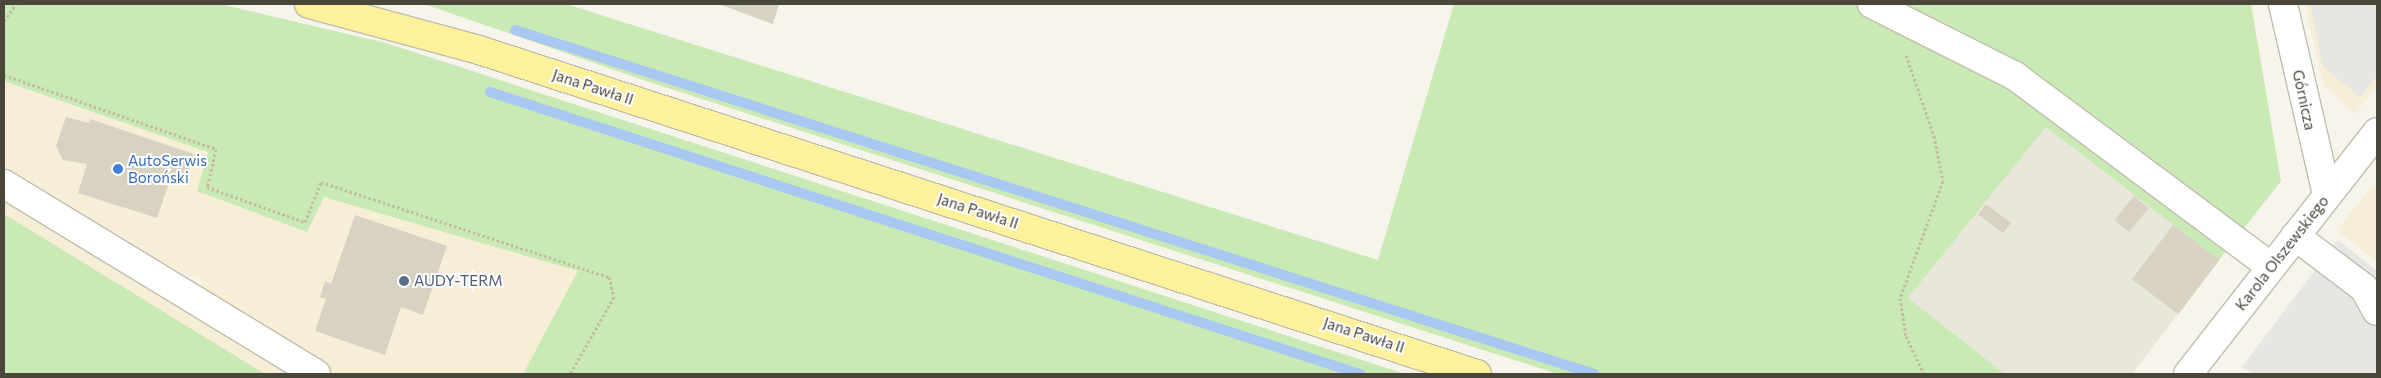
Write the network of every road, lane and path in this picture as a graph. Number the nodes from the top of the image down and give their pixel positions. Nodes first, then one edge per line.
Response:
1 (16, 4) edge
2 (309, 4) edge
3 (358, 4) edge
4 (2283, 4) edge
5 (1880, 8) edge
6 (4, 20) edge
7 (479, 50) junction
8 (4, 75) edge
9 (2377, 132) edge
10 (4, 184) edge
11 (2327, 195) junction
12 (2295, 236) junction
13 (2271, 267) junction
14 (2377, 311) edge
15 (316, 374) edge
16 (570, 374) edge
17 (1477, 374) edge
18 (1924, 374) edge
19 (2188, 374) edge

1 - 6 path
2 - 7 main road, Jana Pawła II
3 - 7 main road, Jana Pawła II
4 - 11 street, Górnicza
5 - 13 street
5 - 18 path
7 - 17 main road, Jana Pawła II
8 - 16 path
9 - 11 street, Karola Olszewskiego
10 - 15 street
11 - 12 street, Karola Olszewskiego
12 - 13 street, Karola Olszewskiego
12 - 14 street
13 - 19 street, Karola Olszewskiego

